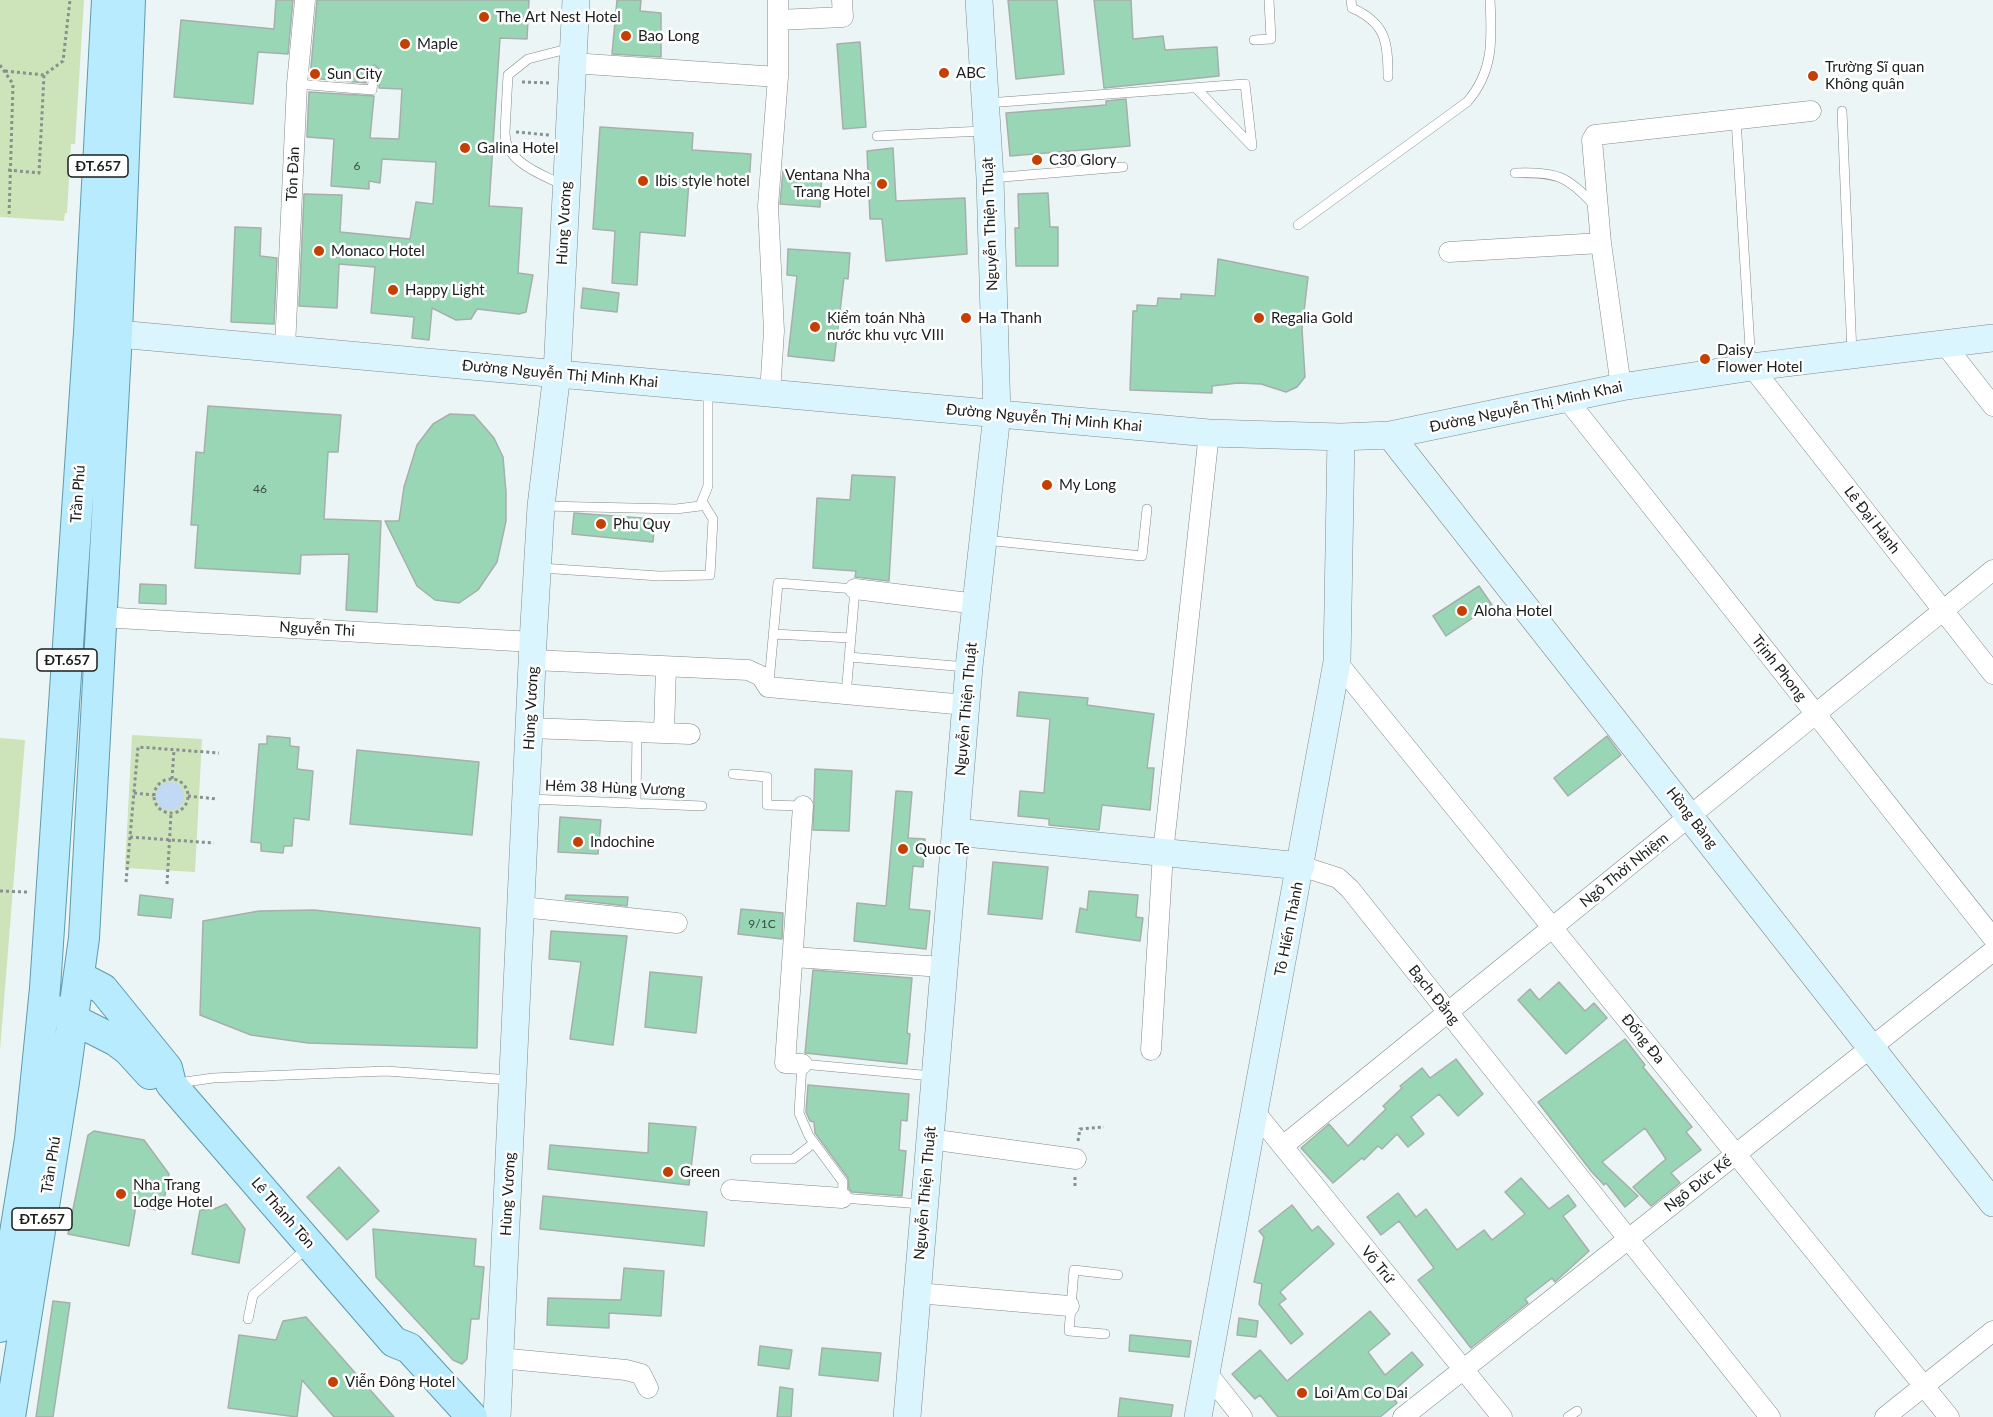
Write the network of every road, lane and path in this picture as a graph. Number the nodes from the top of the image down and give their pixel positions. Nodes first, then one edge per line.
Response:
1 (70, 0) edge
2 (106, 0) edge
3 (130, 0) edge
4 (305, 0) edge
5 (576, 0) edge
6 (778, 0) edge
7 (842, 0) edge
8 (979, 0) edge
9 (1269, 0) edge
10 (1351, 0) edge
11 (1490, 0) edge
12 (778, 20) junction
13 (1254, 40) dead end
14 (0, 65) edge
15 (572, 65) junction
16 (4, 71) junction
17 (374, 72) dead end
18 (44, 75) junction
19 (778, 77) junction
20 (1388, 77) dead end
21 (508, 81) junction
22 (297, 84) junction
23 (1196, 88) junction
24 (984, 103) junction
25 (1811, 111) dead end
26 (1842, 111) dead end
27 (1736, 119) junction
28 (986, 130) junction
29 (505, 132) junction
30 (877, 135) dead end
31 (568, 137) junction
32 (1123, 167) dead end
33 (8, 170) junction
34 (1515, 173) dead end
35 (990, 178) junction
36 (566, 187) junction
37 (1598, 210) junction
38 (9, 218) dead end
39 (1298, 225) dead end
40 (1601, 243) junction
41 (1449, 252) dead end
42 (103, 333) junction
43 (1993, 339) edge
44 (1946, 346) junction
45 (285, 348) junction
46 (1852, 356) junction
47 (1752, 367) junction
48 (557, 373) junction
49 (708, 387) junction
50 (1621, 387) junction
51 (770, 393) junction
52 (1566, 398) junction
53 (1993, 406) edge
54 (997, 414) junction
55 (1209, 434) junction
56 (1390, 435) junction
57 (1341, 437) junction
58 (702, 501) junction
59 (541, 506) junction
60 (1147, 509) dead end
61 (983, 540) junction
62 (538, 567) junction
63 (1993, 570) edge
64 (855, 590) junction
65 (977, 604) junction
66 (1943, 610) junction
67 (100, 616) junction
68 (773, 634) junction
69 (851, 638) junction
70 (533, 651) junction
71 (849, 657) junction
72 (1337, 662) junction
73 (666, 667) junction
74 (969, 667) junction
75 (1993, 674) edge
76 (768, 687) junction
77 (846, 695) junction
78 (966, 705) junction
79 (1816, 714) junction
80 (530, 728) junction
81 (637, 731) junction
82 (664, 732) junction
83 (690, 734) dead end
84 (174, 750) junction
85 (219, 753) dead end
86 (733, 774) dead end
87 (172, 778) junction
88 (134, 793) junction
89 (153, 795) junction
90 (188, 796) junction
91 (217, 799) dead end
92 (526, 799) junction
93 (636, 803) junction
94 (702, 806) dead end
95 (803, 806) joint
96 (171, 814) junction
97 (1690, 816) junction
98 (955, 832) junction
99 (130, 837) junction
100 (170, 840) junction
101 (214, 843) dead end
102 (1163, 853) junction
103 (1301, 866) junction
104 (126, 882) dead end
105 (168, 884) dead end
106 (0, 891) edge
107 (32, 893) dead end
108 (522, 907) junction
109 (677, 923) dead end
110 (1552, 928) junction
111 (1993, 938) edge
112 (1993, 951) edge
113 (794, 957) junction
114 (943, 967) junction
115 (88, 981) junction
116 (45, 992) junction
117 (1448, 1012) junction
118 (74, 1020) junction
119 (1872, 1046) junction
120 (1151, 1050) dead end
121 (802, 1064) junction
122 (934, 1076) junction
123 (159, 1078) junction
124 (513, 1080) junction
125 (64, 1082) junction
126 (1256, 1112) junction
127 (929, 1139) junction
128 (814, 1143) junction
129 (1283, 1146) junction
130 (1736, 1154) junction
131 (755, 1159) dead end
132 (1076, 1159) dead end
133 (731, 1190) dead end
134 (842, 1198) junction
135 (1993, 1203) edge
136 (924, 1204) junction
137 (1628, 1239) junction
138 (310, 1245) junction
139 (1118, 1275) dead end
140 (917, 1293) junction
141 (1069, 1306) junction
142 (248, 1319) dead end
143 (0, 1328) edge
144 (1993, 1331) edge
145 (1104, 1334) dead end
146 (394, 1342) junction
147 (499, 1358) junction
148 (1463, 1370) junction
149 (1207, 1373) junction
150 (1924, 1386) junction
151 (648, 1388) dead end
152 (10, 1417) edge
153 (447, 1417) edge
154 (472, 1417) edge
155 (496, 1417) edge
156 (907, 1417) edge
157 (1198, 1417) edge
158 (1242, 1417) edge
159 (1403, 1417) edge
160 (1502, 1417) edge
161 (1770, 1417) edge
162 (1885, 1417) edge
163 (1949, 1417) edge

1 - 18 path
2 - 42 main road, Trần Phú / ĐT.657
3 - 42 main road, Trần Phú / ĐT.657
4 - 22 street, Tôn Đản
5 - 15 street, Hùng Vương
6 - 12 street
7 - 12 street
8 - 24 street, Nguyễn Thiện Thuật
9 - 13 lane
10 - 20 lane
11 - 39 lane
12 - 19 street
14 - 16 path
15 - 19 street
15 - 21 path
15 - 21 lane
15 - 31 street, Hùng Vương
16 - 18 path
16 - 33 path
17 - 22 lane
18 - 33 path
19 - 51 street
21 - 29 lane
22 - 45 street, Tôn Đản
23 - 23 lane
23 - 24 lane
24 - 28 street, Nguyễn Thiện Thuật
25 - 27 street
26 - 46 lane
27 - 37 street
27 - 47 lane
28 - 30 lane
28 - 35 street, Nguyễn Thiện Thuật
29 - 31 path
29 - 36 lane
31 - 36 street, Hùng Vương
32 - 35 lane
33 - 38 path
34 - 37 lane
35 - 54 street, Nguyễn Thiện Thuật
36 - 48 street, Hùng Vương
37 - 40 street
40 - 41 street
40 - 50 street
42 - 45 street, Đường Nguyễn Thị Minh Khai
42 - 67 main road, Trần Phú / ĐT.657
42 - 116 main road, Trần Phú / ĐT.657
43 - 44 street, Đường Nguyễn Thị Minh Khai
44 - 46 street, Đường Nguyễn Thị Minh Khai
44 - 53 street
45 - 48 street, Đường Nguyễn Thị Minh Khai
46 - 47 street, Đường Nguyễn Thị Minh Khai
47 - 50 street, Đường Nguyễn Thị Minh Khai
47 - 66 street, Lê Đại Hành
48 - 49 street, Đường Nguyễn Thị Minh Khai
48 - 59 street, Hùng Vương
49 - 51 street, Đường Nguyễn Thị Minh Khai
49 - 58 lane
50 - 52 street, Đường Nguyễn Thị Minh Khai
51 - 54 street, Đường Nguyễn Thị Minh Khai
52 - 56 street, Đường Nguyễn Thị Minh Khai
52 - 79 street, Trịnh Phong
54 - 55 street, Đường Nguyễn Thị Minh Khai
54 - 61 street, Nguyễn Thiện Thuật
55 - 57 street, Đường Nguyễn Thị Minh Khai
55 - 102 street
56 - 57 street, Đường Nguyễn Thị Minh Khai
56 - 97 street, Hồng Bàng
57 - 72 street, Tô Hiến Thành
58 - 59 lane
58 - 62 lane
59 - 62 street, Hùng Vương
60 - 61 lane
61 - 65 street, Nguyễn Thiện Thuật
62 - 70 street, Hùng Vương
63 - 66 street, Ngô Thời Nhiệm
64 - 65 street
64 - 68 lane
64 - 69 lane
65 - 74 street, Nguyễn Thiện Thuật
66 - 75 street, Lê Đại Hành
66 - 79 street, Ngô Thời Nhiệm
67 - 70 street, Nguyễn Thi
67 - 115 main road, Trần Phú / ĐT.657
68 - 69 lane
68 - 76 lane
69 - 71 lane
70 - 73 street, Nguyễn Thi
70 - 80 street, Hùng Vương
71 - 74 lane
71 - 77 lane
72 - 103 street, Tô Hiến Thành
72 - 110 street, Đống Đa
73 - 76 street, Nguyễn Thi
73 - 82 street
74 - 78 street, Nguyễn Thiện Thuật
76 - 77 street
77 - 78 street
78 - 98 street, Nguyễn Thiện Thuật
79 - 97 street, Ngô Thời Nhiệm
79 - 111 street, Trịnh Phong
80 - 81 street
80 - 92 street, Hùng Vương
81 - 82 street
81 - 93 lane
82 - 83 street
84 - 85 path
84 - 87 path
84 - 88 path
86 - 95 lane
87 - 89 path
87 - 90 path
88 - 89 path
88 - 99 path
89 - 96 path
90 - 91 path
90 - 96 path
92 - 93 lane, Hẻm 38 Hùng Vương
92 - 108 street, Hùng Vương
93 - 94 lane, Hẻm 38 Hùng Vương
95 - 113 street
96 - 100 path
97 - 110 street, Ngô Thời Nhiệm
97 - 119 street, Hồng Bàng
98 - 102 street, Bạch Đằng
98 - 114 street, Nguyễn Thiện Thuật
99 - 100 path
99 - 104 path
100 - 101 path
100 - 105 path
102 - 103 street, Bạch Đằng
102 - 120 street
103 - 117 street, Bạch Đằng
103 - 126 street, Tô Hiến Thành
106 - 107 path
108 - 109 street
108 - 124 street, Hùng Vương
110 - 117 street, Ngô Thời Nhiệm
110 - 130 street, Đống Đa
112 - 119 street, Ngô Đức Kế
113 - 114 street
113 - 121 street
114 - 122 street, Nguyễn Thiện Thuật
115 - 116 main road
115 - 118 main road, Trần Phú / ĐT.657
115 - 123 main road, Lê Thánh Tôn
116 - 118 main road
116 - 143 main road, Trần Phú / ĐT.657
117 - 129 street, Ngô Thời Nhiệm
117 - 137 street, Bạch Đằng
118 - 123 main road, Lê Thánh Tôn
118 - 125 main road, Trần Phú / ĐT.657
119 - 130 street, Ngô Đức Kế
119 - 135 street, Hồng Bàng
121 - 122 lane
121 - 128 lane
122 - 127 street, Nguyễn Thiện Thuật
123 - 124 lane
123 - 125 main road
123 - 138 main road, Lê Thánh Tôn
124 - 147 street, Hùng Vương
125 - 152 main road, Trần Phú / ĐT.657
126 - 129 street, Võ Trứ
126 - 149 street, Tô Hiến Thành
127 - 132 street
127 - 136 street, Nguyễn Thiện Thuật
128 - 131 lane
128 - 134 lane
129 - 148 street, Võ Trứ
130 - 137 street, Ngô Đức Kế
130 - 150 street, Đống Đa
133 - 134 street
134 - 136 lane
136 - 140 street, Nguyễn Thiện Thuật
137 - 148 street, Ngô Đức Kế
137 - 161 street, Bạch Đằng
138 - 142 lane
138 - 146 main road, Lê Thánh Tôn
139 - 141 lane
140 - 141 street
140 - 156 street, Nguyễn Thiện Thuật
141 - 145 lane
144 - 150 street
146 - 153 main road, Lê Thánh Tôn
146 - 154 main road, Lê Thánh Tôn
147 - 151 street
147 - 155 street, Hùng Vương
148 - 159 street, Ngô Đức Kế
148 - 160 street, Võ Trứ
149 - 157 street, Tô Hiến Thành
149 - 158 street
150 - 162 street
150 - 163 street, Đống Đa

